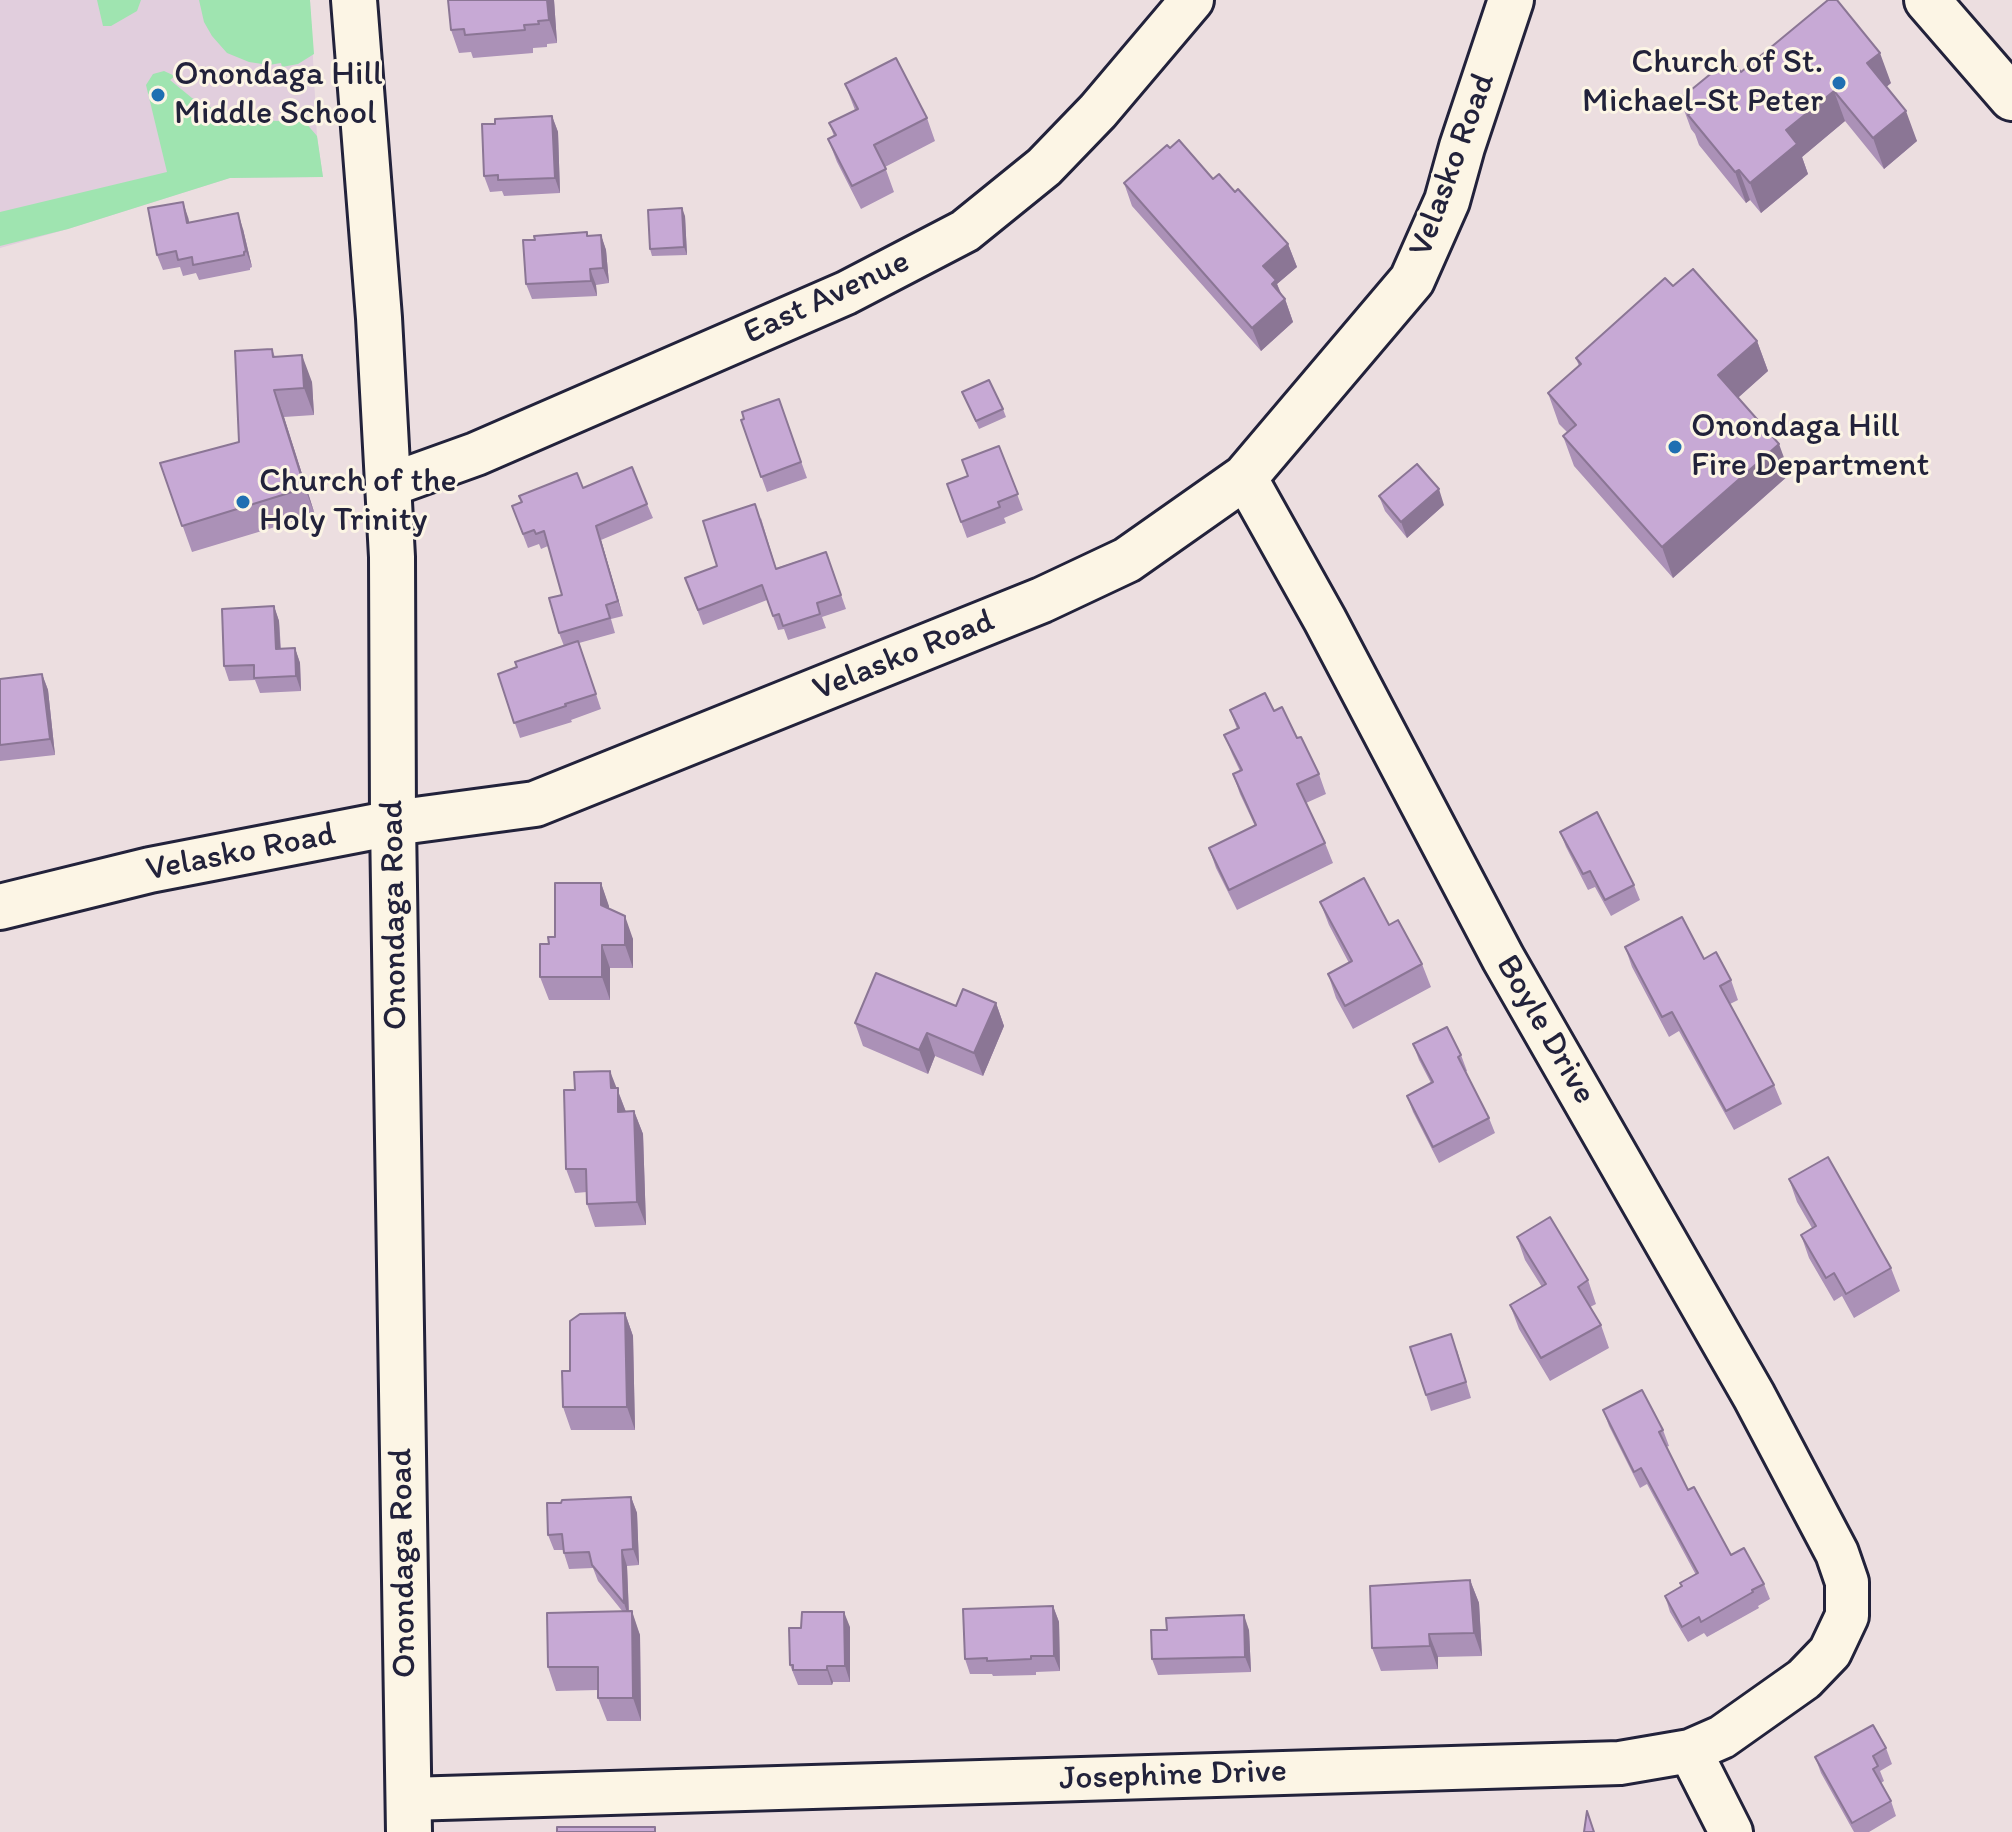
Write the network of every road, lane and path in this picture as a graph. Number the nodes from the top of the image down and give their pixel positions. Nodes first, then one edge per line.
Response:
1 (354, 0) edge
2 (1192, 0) edge
3 (1511, 0) edge
4 (1927, 0) edge
5 (2012, 98) edge
6 (1245, 477) junction
7 (387, 486) junction
8 (393, 823) junction
9 (0, 907) edge
10 (1847, 1582) joint
11 (1690, 1751) junction
12 (408, 1815) edge
13 (1731, 1832) edge

1 - 7 main road, Onondaga Road
2 - 7 street, East Avenue
3 - 6 main road, Velasko Road
4 - 5 main road
6 - 8 main road, Velasko Road
6 - 10 street, Boyle Drive
7 - 8 main road, Onondaga Road
8 - 9 main road, Velasko Road
8 - 12 main road, Onondaga Road
10 - 11 street, Josephine Drive
11 - 12 street, Josephine Drive
11 - 13 street

